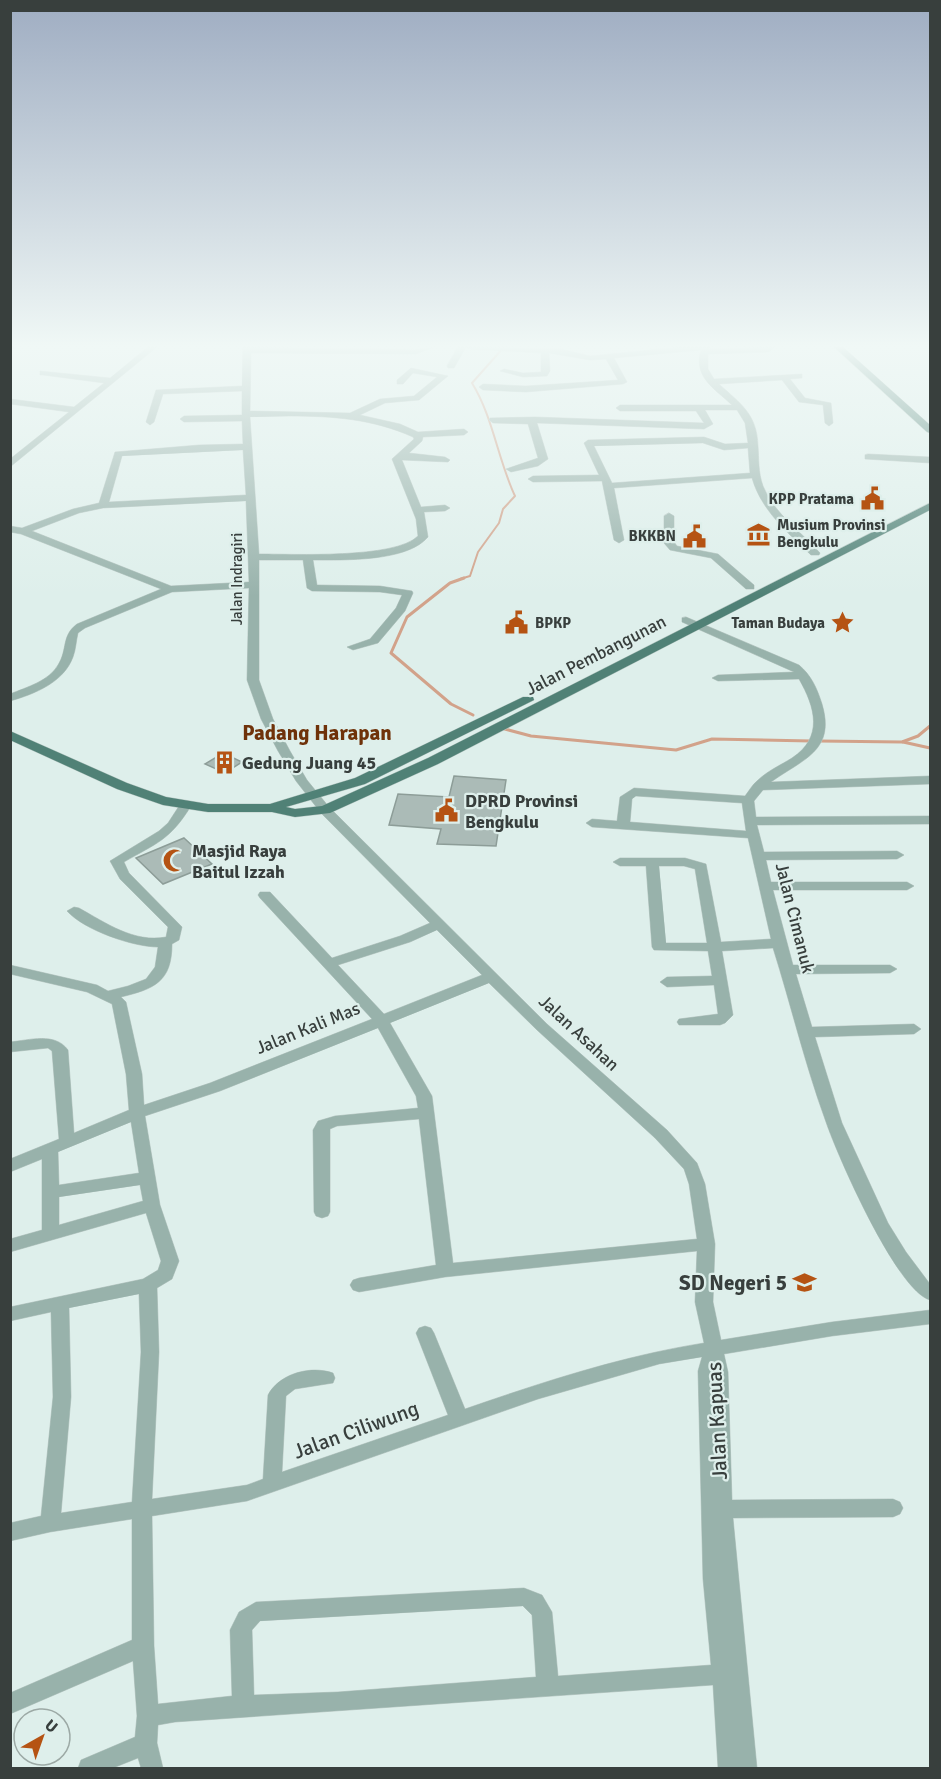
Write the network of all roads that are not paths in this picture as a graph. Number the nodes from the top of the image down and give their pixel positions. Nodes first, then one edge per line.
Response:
1 (52, 430) edge
2 (247, 430) edge
3 (401, 430) edge
4 (535, 430) edge
5 (753, 430) edge
6 (464, 432) dead end
7 (417, 435) junction
8 (754, 445) junction
9 (248, 447) junction
10 (400, 455) junction
11 (868, 457) dead end
12 (445, 460) dead end
13 (930, 460) edge
14 (10, 464) edge
15 (511, 469) dead end
16 (755, 475) junction
17 (533, 479) dead end
18 (608, 482) junction
19 (930, 495) edge
20 (250, 498) junction
21 (104, 505) junction
22 (930, 506) edge
23 (445, 508) dead end
24 (417, 510) junction
25 (669, 516) dead end
26 (10, 529) edge
27 (23, 531) junction
28 (619, 540) dead end
29 (307, 556) junction
30 (254, 557) junction
31 (820, 557) junction
32 (253, 585) junction
33 (750, 587) junction
34 (170, 589) junction
35 (692, 622) junction
36 (353, 647) dead end
37 (804, 675) junction
38 (718, 678) dead end
39 (10, 698) edge
40 (543, 698) junction
41 (10, 735) edge
42 (930, 780) edge
43 (759, 786) junction
44 (313, 795) junction
45 (748, 800) junction
46 (185, 806) junction
47 (272, 808) junction
48 (325, 810) junction
49 (930, 820) edge
50 (592, 822) dead end
51 (623, 825) junction
52 (752, 828) junction
53 (897, 855) dead end
54 (760, 856) junction
55 (620, 862) dead end
56 (652, 862) junction
57 (765, 886) junction
58 (907, 886) dead end
59 (265, 895) dead end
60 (74, 911) dead end
61 (439, 924) junction
62 (165, 943) junction
63 (779, 943) junction
64 (714, 947) junction
65 (328, 964) junction
66 (10, 969) edge
67 (890, 969) dead end
68 (787, 970) junction
69 (493, 976) junction
70 (720, 980) junction
71 (667, 982) dead end
72 (109, 995) junction
73 (381, 1020) junction
74 (684, 1022) dead end
75 (914, 1029) dead end
76 (807, 1032) junction
77 (10, 1047) edge
78 (137, 1113) junction
79 (426, 1113) junction
80 (67, 1141) junction
81 (50, 1149) junction
82 (10, 1167) edge
83 (147, 1178) junction
84 (50, 1192) junction
85 (152, 1205) junction
86 (322, 1212) dead end
87 (51, 1234) junction
88 (706, 1244) junction
89 (10, 1246) edge
90 (445, 1270) junction
91 (148, 1285) junction
92 (359, 1285) dead end
93 (930, 1293) edge
94 (60, 1302) junction
95 (10, 1314) edge
96 (930, 1317) edge
97 (425, 1333) dead end
98 (713, 1349) junction
99 (326, 1378) dead end
100 (459, 1418) junction
101 (272, 1485) junction
102 (893, 1508) dead end
103 (142, 1509) junction
104 (722, 1509) junction
105 (50, 1522) junction
106 (10, 1532) edge
107 (143, 1646) junction
108 (723, 1674) junction
109 (548, 1687) junction
110 (10, 1704) edge
111 (243, 1704) junction
112 (148, 1716) junction
113 (146, 1743) junction
114 (89, 1768) edge
115 (152, 1768) edge
116 (729, 1768) edge
117 (746, 1768) edge

1 - 14 street
2 - 9 street, Jalan Indragiri
3 - 7 street
4 - 15 street
5 - 8 street
6 - 7 street
7 - 10 street
8 - 16 street
8 - 18 street
9 - 20 street, Jalan Indragiri
9 - 21 street
10 - 12 street
10 - 24 street
11 - 13 street
16 - 18 street
16 - 31 street
17 - 18 street
18 - 28 street
19 - 31 main road, Jalan Pembangunan
20 - 21 street
20 - 30 street, Jalan Indragiri
21 - 27 street
22 - 31 main road, Jalan Pembangunan
23 - 24 street
24 - 29 street
25 - 33 street
26 - 27 street
27 - 34 street
29 - 30 street
29 - 36 street
30 - 32 street, Jalan Indragiri
31 - 33 main road, Jalan Pembangunan
31 - 35 main road, Jalan Pembangunan
32 - 34 street
32 - 44 street, Jalan Indragiri
33 - 35 main road, Jalan Pembangunan
34 - 39 street
35 - 37 street
35 - 40 main road, Jalan Pembangunan
37 - 38 street
37 - 43 street
40 - 44 main road, Jalan Pembangunan
40 - 48 main road, Jalan Pembangunan
41 - 46 main road, Jalan Pembangunan
42 - 43 street
43 - 45 street
44 - 47 main road, Jalan Pembangunan
44 - 48 street, Jalan Asahan
45 - 51 street
45 - 52 street, Jalan Cimanuk
46 - 47 main road, Jalan Pembangunan
46 - 62 street
47 - 48 main road, Jalan Pembangunan
48 - 61 street, Jalan Asahan
49 - 52 street
50 - 51 street
51 - 52 street
52 - 54 street, Jalan Cimanuk
53 - 54 street
54 - 57 street, Jalan Cimanuk
55 - 56 street
56 - 64 street
56 - 64 street
57 - 58 street
57 - 63 street, Jalan Cimanuk
59 - 65 street
60 - 62 street
61 - 65 street
61 - 69 street, Jalan Asahan
62 - 72 street
63 - 64 street
63 - 68 street, Jalan Cimanuk
64 - 70 street
65 - 73 street
66 - 72 street
67 - 68 street
68 - 76 street, Jalan Cimanuk
69 - 73 street, Jalan Kali Mas
69 - 88 street, Jalan Asahan
70 - 71 street
70 - 74 street
72 - 78 street
73 - 78 street, Jalan Kali Mas
73 - 79 street
75 - 76 street
76 - 93 street, Jalan Cimanuk
77 - 80 street
78 - 80 street, Jalan Kali Mas
78 - 83 street
79 - 86 street
79 - 90 street
80 - 81 street, Jalan Kali Mas
81 - 82 street, Jalan Kali Mas
81 - 84 street
83 - 84 street
83 - 85 street
84 - 87 street
85 - 87 street
85 - 91 street
87 - 89 street
88 - 90 street
88 - 98 street, Jalan Asahan
90 - 92 street
91 - 94 street
91 - 103 street
94 - 95 street
94 - 105 street
96 - 98 street, Jalan Ciliwung
97 - 100 street
98 - 100 street, Jalan Ciliwung
98 - 104 street, Jalan Kapuas
98 - 108 street, Jalan Kapuas
99 - 101 street
100 - 101 street, Jalan Ciliwung
101 - 103 street, Jalan Ciliwung
102 - 104 street
103 - 105 street, Jalan Ciliwung
103 - 107 street
104 - 117 street, Jalan Kapuas
105 - 106 street, Jalan Ciliwung
107 - 110 street
107 - 112 street
108 - 109 street
108 - 116 street, Jalan Kapuas
109 - 111 street
109 - 111 street
111 - 112 street
112 - 113 street
113 - 114 street
113 - 115 street

